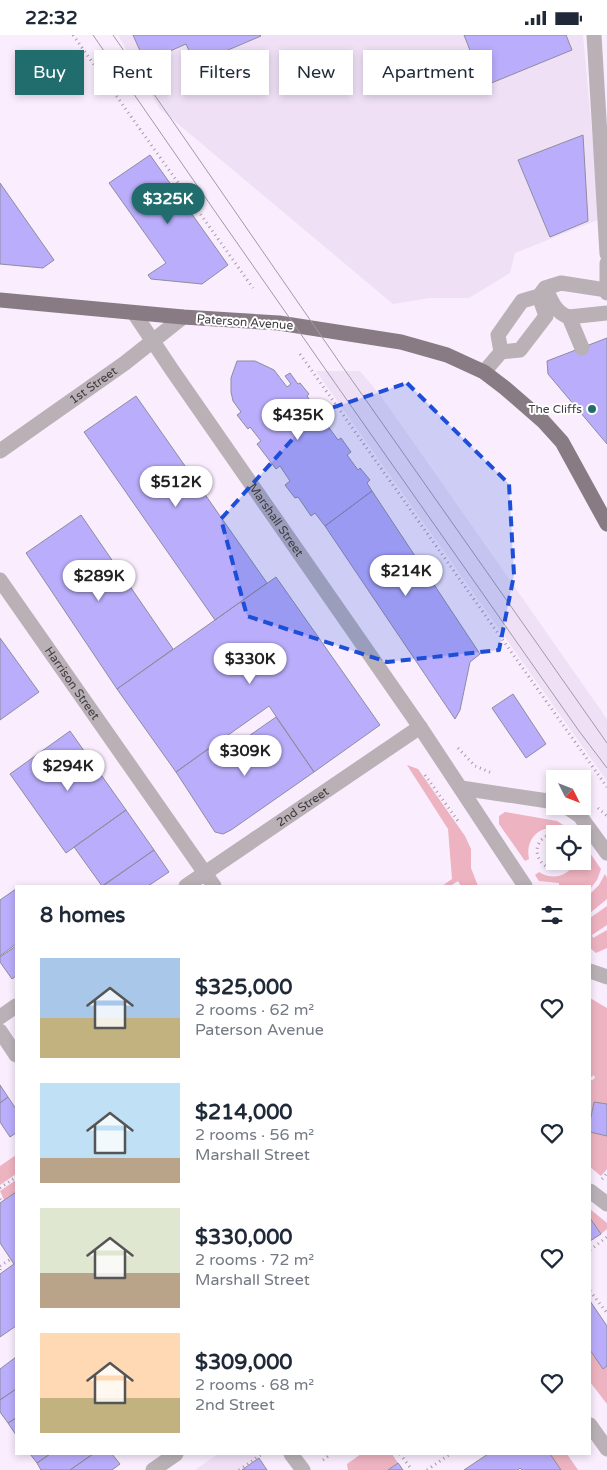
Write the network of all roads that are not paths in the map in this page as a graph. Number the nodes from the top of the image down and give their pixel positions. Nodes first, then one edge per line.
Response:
1 (594, 35) edge
2 (607, 254) edge
3 (607, 263) edge
4 (542, 292) junction
5 (607, 292) edge
6 (0, 300) edge
7 (134, 313) junction
8 (607, 313) edge
9 (183, 317) junction
10 (569, 317) junction
11 (153, 342) junction
12 (582, 348) dead end
13 (501, 353) junction
14 (484, 372) junction
15 (0, 451) edge
16 (607, 524) edge
17 (0, 580) edge
18 (420, 727) junction
19 (461, 788) junction
20 (546, 801) edge
21 (579, 815) edge
22 (607, 853) edge
23 (205, 873) junction
24 (187, 885) edge
25 (213, 885) edge
26 (524, 885) edge
27 (591, 971) edge
28 (607, 977) edge
29 (15, 1007) edge
30 (0, 1017) edge
31 (0, 1031) edge
32 (15, 1054) edge
33 (591, 1192) edge
34 (607, 1204) edge
35 (591, 1426) edge
36 (606, 1446) edge
37 (175, 1455) edge
38 (292, 1455) edge
39 (153, 1470) edge
40 (303, 1470) edge

1 - 2 street
3 - 5 street
4 - 5 street
4 - 10 street
4 - 13 street
4 - 13 street
6 - 7 main road, Paterson Avenue
7 - 9 main road, Paterson Avenue
7 - 11 street, Marshall Street
8 - 10 street
9 - 11 street, 1st Street
9 - 14 main road, Paterson Avenue
10 - 12 street
11 - 15 street, 1st Street
11 - 18 street, Marshall Street
13 - 14 street
14 - 16 main road, Paterson Avenue
17 - 23 street, Harrison Street
18 - 19 street, Marshall Street
18 - 23 street, 2nd Street
19 - 20 street
19 - 26 street, Marshall Street
21 - 22 street
23 - 24 street, 2nd Street
23 - 25 street, Harrison Street
27 - 28 street
29 - 30 street
31 - 32 street
33 - 34 street
35 - 36 street
37 - 39 street
38 - 40 street

